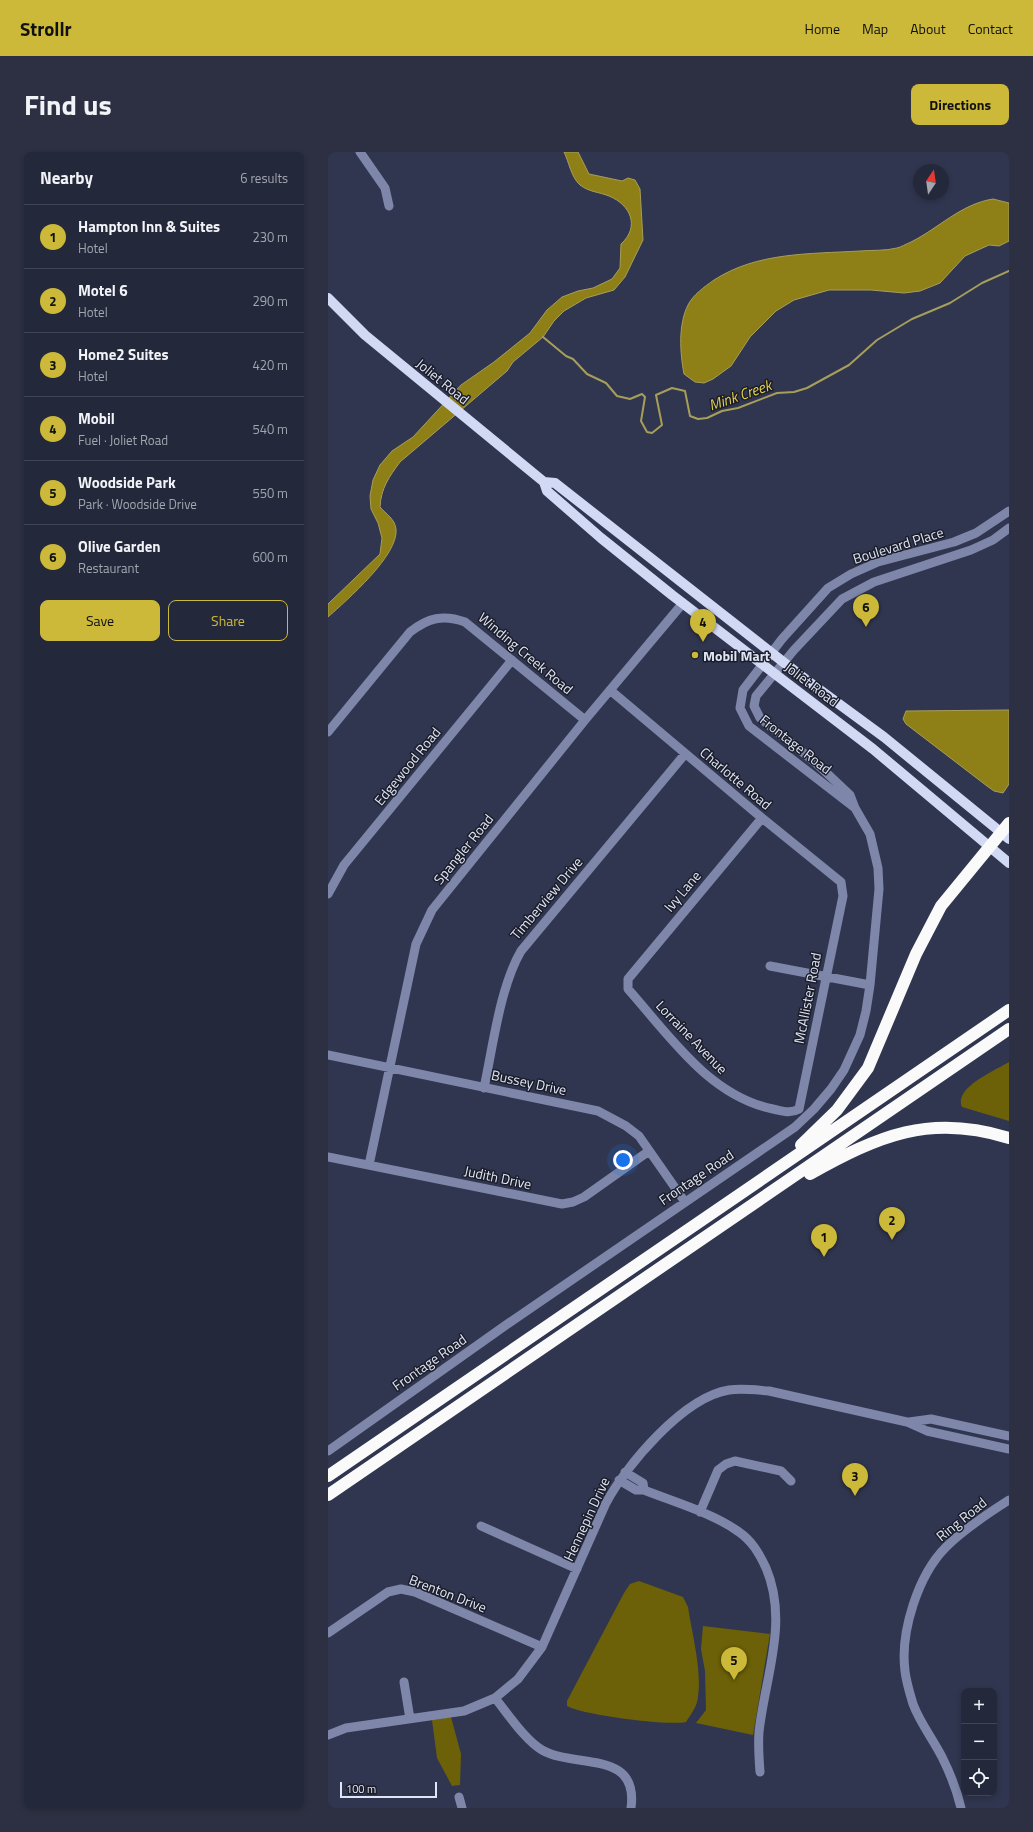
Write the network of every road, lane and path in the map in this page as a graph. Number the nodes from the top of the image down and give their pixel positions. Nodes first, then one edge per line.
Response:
1 (360, 152) edge
2 (389, 206) dead end
3 (328, 298) edge
4 (544, 482) junction
5 (1009, 511) edge
6 (1009, 528) edge
7 (683, 603) junction
8 (771, 652) junction
9 (512, 660) junction
10 (784, 662) junction
11 (763, 664) junction
12 (774, 673) junction
13 (610, 690) junction
14 (585, 720) junction
15 (328, 732) edge
16 (685, 754) junction
17 (855, 808) junction
18 (762, 818) junction
19 (1009, 823) edge
20 (1005, 836) edge
21 (989, 847) junction
22 (1009, 864) edge
23 (843, 887) joint
24 (328, 894) edge
25 (770, 966) dead end
26 (825, 977) junction
27 (627, 983) joint
28 (870, 986) junction
29 (1009, 1010) edge
30 (1009, 1029) edge
31 (328, 1055) edge
32 (389, 1068) junction
33 (484, 1088) junction
34 (794, 1112) joint
35 (1009, 1138) edge
36 (649, 1151) junction
37 (328, 1157) edge
38 (369, 1165) junction
39 (779, 1167) junction
40 (685, 1202) junction
41 (755, 1204) junction
42 (908, 1422) junction
43 (1009, 1436) edge
44 (1009, 1449) edge
45 (328, 1451) edge
46 (625, 1472) junction
47 (328, 1476) edge
48 (619, 1480) junction
49 (791, 1481) dead end
50 (644, 1490) junction
51 (328, 1495) edge
52 (1009, 1500) edge
53 (700, 1512) junction
54 (481, 1526) dead end
55 (577, 1569) junction
56 (328, 1633) edge
57 (542, 1647) junction
58 (404, 1682) dead end
59 (495, 1698) junction
60 (410, 1719) junction
61 (328, 1735) edge
62 (760, 1772) dead end
63 (459, 1797) dead end
64 (462, 1808) edge
65 (631, 1808) edge
66 (961, 1808) edge

1 - 2 street
3 - 4 main road, Joliet Road
4 - 7 main road, Joliet Road
4 - 8 main road, Joliet Road
5 - 8 street, Boulevard Place
6 - 10 street, Boulevard Place
7 - 11 main road, Joliet Road
7 - 13 street, Spangler Road
8 - 10 main road, Joliet Road
8 - 11 street, Frontage Road
9 - 14 street, Winding Creek Road
9 - 15 street, Winding Creek Road
9 - 24 street, Edgewood Road
10 - 12 street, Frontage Road
10 - 20 main road, Joliet Road
11 - 12 main road, Joliet Road
11 - 17 street, Frontage Road
12 - 17 street, Frontage Road
12 - 21 main road, Joliet Road
13 - 14 street, Spangler Road
13 - 16 street, Charlotte Road
14 - 32 street, Spangler Road
16 - 18 street, Charlotte Road
16 - 33 street, Timberview Drive
17 - 28 street, Frontage Road
18 - 23 street, Charlotte Road
18 - 27 street, Ivy Lane
19 - 20 highway
20 - 21 highway
21 - 22 main road, Joliet Road
21 - 39 highway
23 - 26 street, McAllister Road
25 - 26 street
26 - 28 street
26 - 34 street, McAllister Road
27 - 34 street, Lorraine Avenue
28 - 40 street, Frontage Road
29 - 39 highway
30 - 41 highway
31 - 32 street, Bussey Drive
32 - 33 street, Bussey Drive
32 - 38 street, Spangler Road
33 - 36 street, Bussey Drive
35 - 41 highway
36 - 38 street, Judith Drive
36 - 40 street, Bussey Drive
37 - 38 street, Judith Drive
39 - 47 highway
40 - 45 street, Frontage Road
41 - 51 highway
42 - 43 street
42 - 44 street
42 - 46 street, Hennepin Drive
46 - 48 street, Hennepin Drive
46 - 50 street
48 - 50 street
48 - 55 street, Hennepin Drive
49 - 53 street
50 - 53 street
52 - 66 street, Ring Road
53 - 62 street
54 - 55 street
55 - 57 street, Hennepin Drive
56 - 57 street, Brenton Drive
57 - 59 street, Hennepin Drive
58 - 60 street
59 - 60 street, Hennepin Drive
59 - 65 street
60 - 61 street, Hennepin Drive
63 - 64 street

